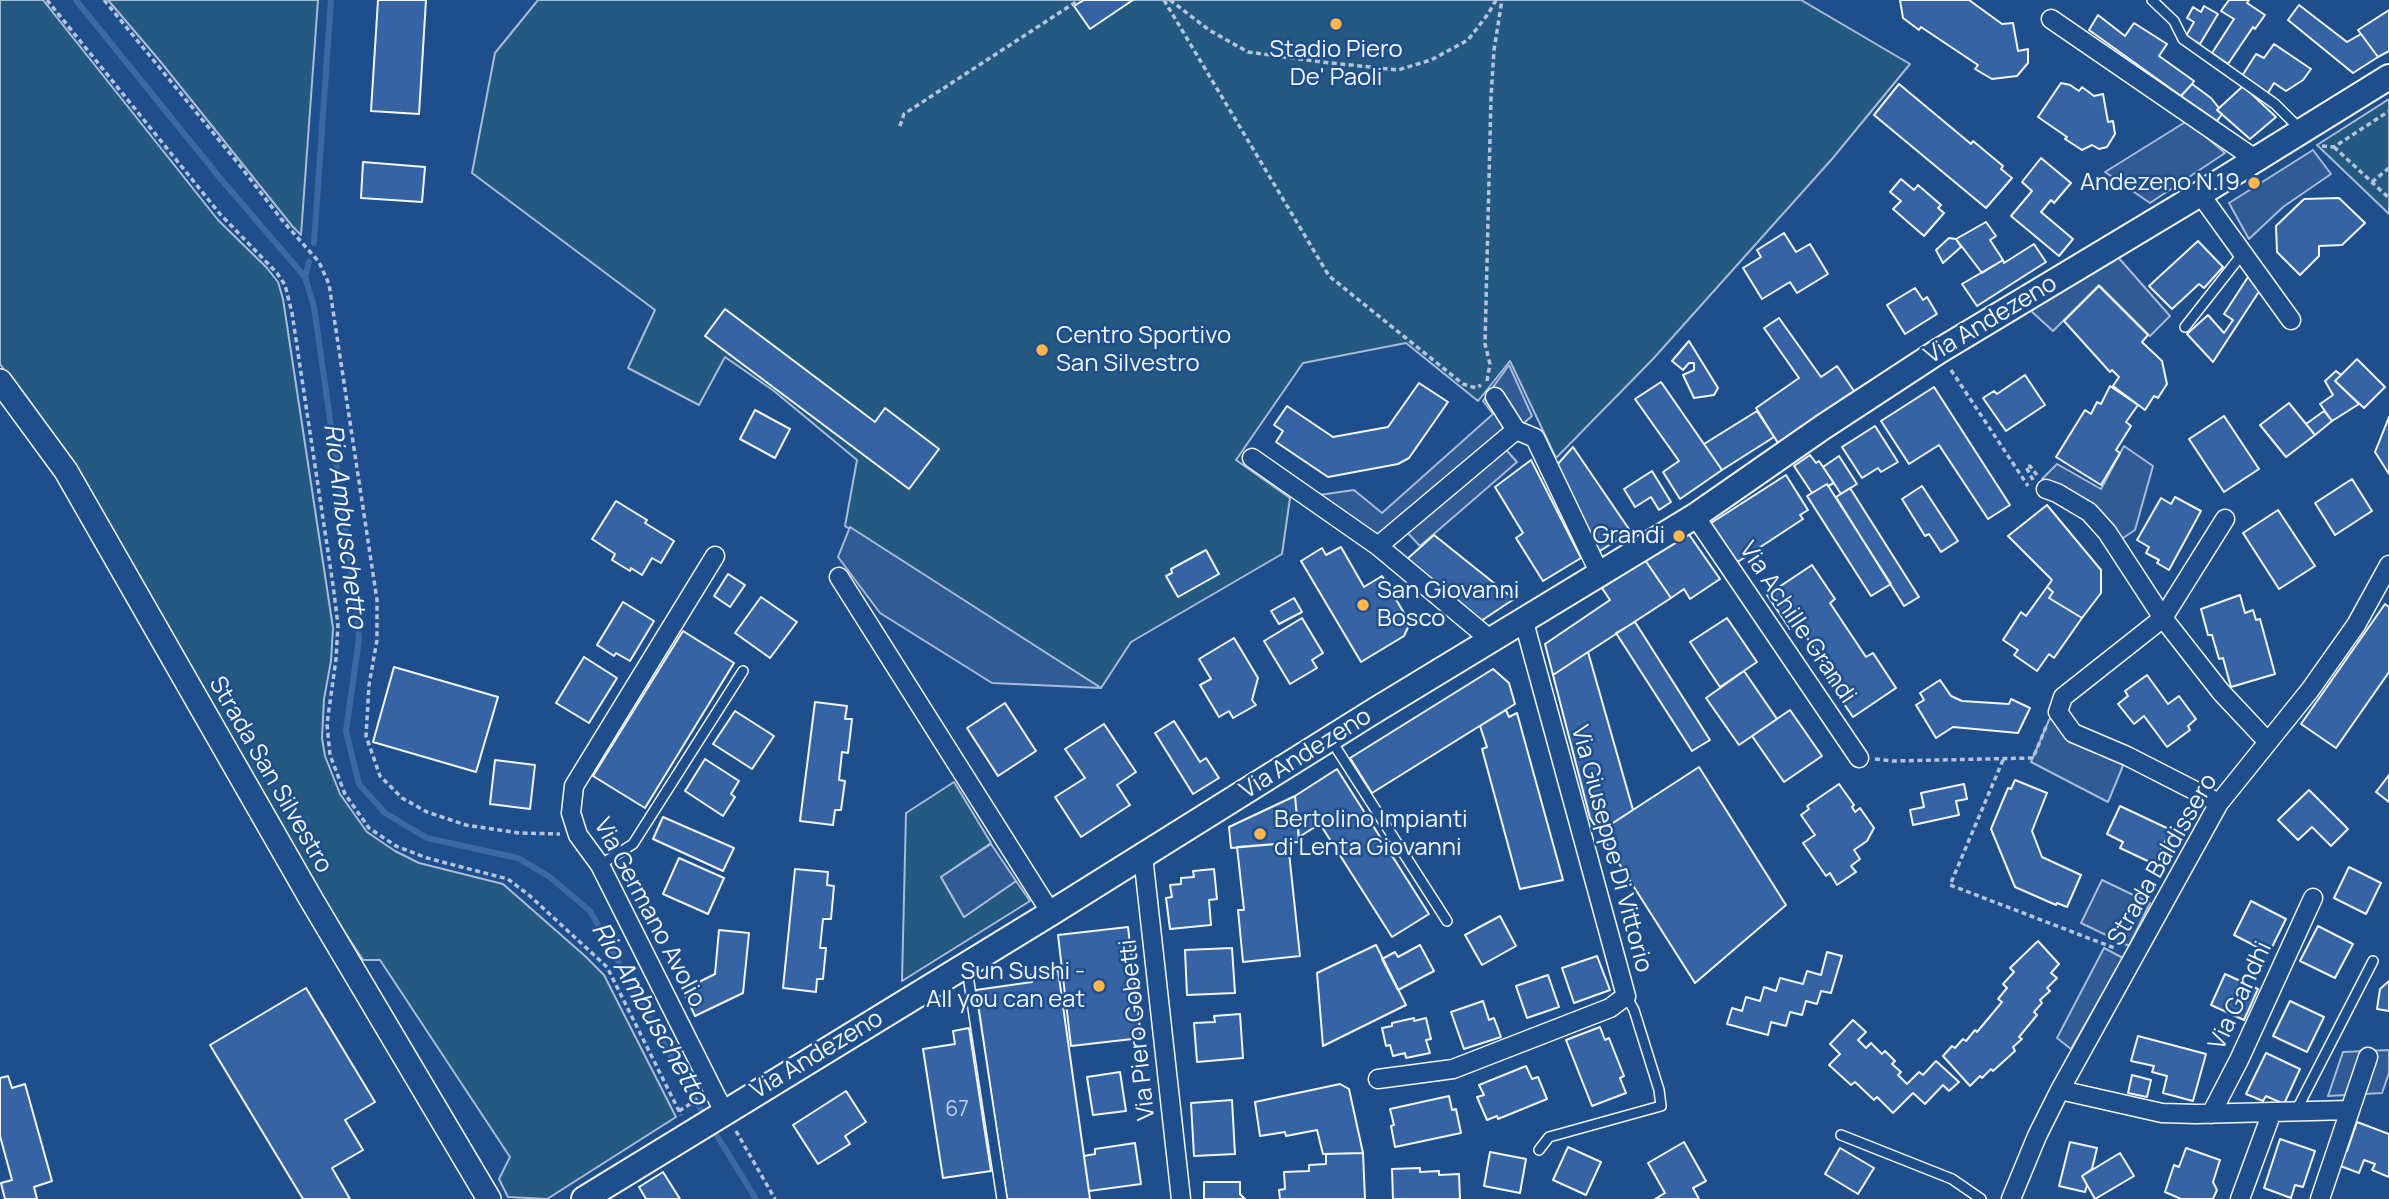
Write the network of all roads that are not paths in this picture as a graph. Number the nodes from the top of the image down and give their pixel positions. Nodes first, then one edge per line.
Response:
1 (2152, 0) edge
2 (2051, 19) dead end
3 (2389, 77) edge
4 (2309, 138) junction
5 (2255, 159) junction
6 (2200, 194) junction
7 (2243, 253) junction
8 (2291, 320) dead end
9 (2185, 327) dead end
10 (0, 381) edge
11 (1495, 397) dead end
12 (1516, 430) junction
13 (1252, 458) dead end
14 (2046, 489) road end
15 (1695, 516) junction
16 (2225, 519) dead end
17 (1378, 546) junction
18 (715, 556) dead end
19 (2389, 565) edge
20 (1600, 574) junction
21 (839, 577) dead end
22 (2163, 618) junction
23 (1524, 622) junction
24 (1492, 641) junction
25 (743, 671) dead end
26 (1330, 739) junction
27 (2267, 741) junction
28 (1859, 758) road end
29 (2219, 803) junction
30 (1143, 856) junction
31 (600, 865) junction
32 (2314, 898) dead end
33 (1051, 913) junction
34 (1447, 921) dead end
35 (2373, 961) dead end
36 (966, 965) junction
37 (1626, 996) junction
38 (2368, 1057) dead end
39 (1378, 1079) dead end
40 (2060, 1090) junction
41 (2349, 1110) junction
42 (2296, 1111) junction
43 (724, 1112) junction
44 (2272, 1112) junction
45 (2211, 1114) junction
46 (1841, 1135) dead end
47 (1539, 1150) dead end
48 (489, 1199) edge
49 (584, 1199) edge
50 (1002, 1199) edge
51 (1181, 1199) edge
52 (1981, 1199) edge
53 (2011, 1199) edge
54 (2240, 1199) edge
55 (2320, 1199) edge

1 - 4 lane
2 - 5 street
3 - 4 main road, Via Andezeno
4 - 5 main road, Via Andezeno
5 - 6 main road, Via Andezeno
6 - 7 street
6 - 15 main road, Via Andezeno
7 - 8 street
7 - 9 lane
10 - 48 street, Strada San Silvestro
11 - 12 street
12 - 17 street
12 - 20 street
13 - 17 street
14 - 22 street
15 - 20 main road, Via Andezeno
15 - 28 street, Via Achille Grandi
16 - 22 street
17 - 24 street
18 - 31 street, Via Germano Avolio
19 - 27 street, Strada Baldissero
20 - 23 main road, Via Andezeno
21 - 33 street
22 - 27 street
22 - 29 street
23 - 24 main road, Via Andezeno
23 - 37 street, Via Giuseppe Di Vittorio
24 - 26 main road, Via Andezeno
25 - 31 lane
26 - 30 main road, Via Andezeno
26 - 34 lane
27 - 29 street, Strada Baldissero
29 - 40 street, Strada Baldissero
30 - 33 main road, Via Andezeno
30 - 51 street, Via Piero Gobetti
31 - 43 street, Via Germano Avolio
32 - 45 street, Via Gandhi
33 - 36 main road, Via Andezeno
35 - 42 lane
36 - 43 main road, Via Andezeno
36 - 50 lane
37 - 39 street, Via Giuseppe Di Vittorio
37 - 47 lane
38 - 41 street
40 - 45 street
40 - 53 street, Strada Baldissero
41 - 42 street
41 - 55 street
42 - 44 street
43 - 49 main road, Via Andezeno
44 - 45 street
44 - 54 street
46 - 52 lane

